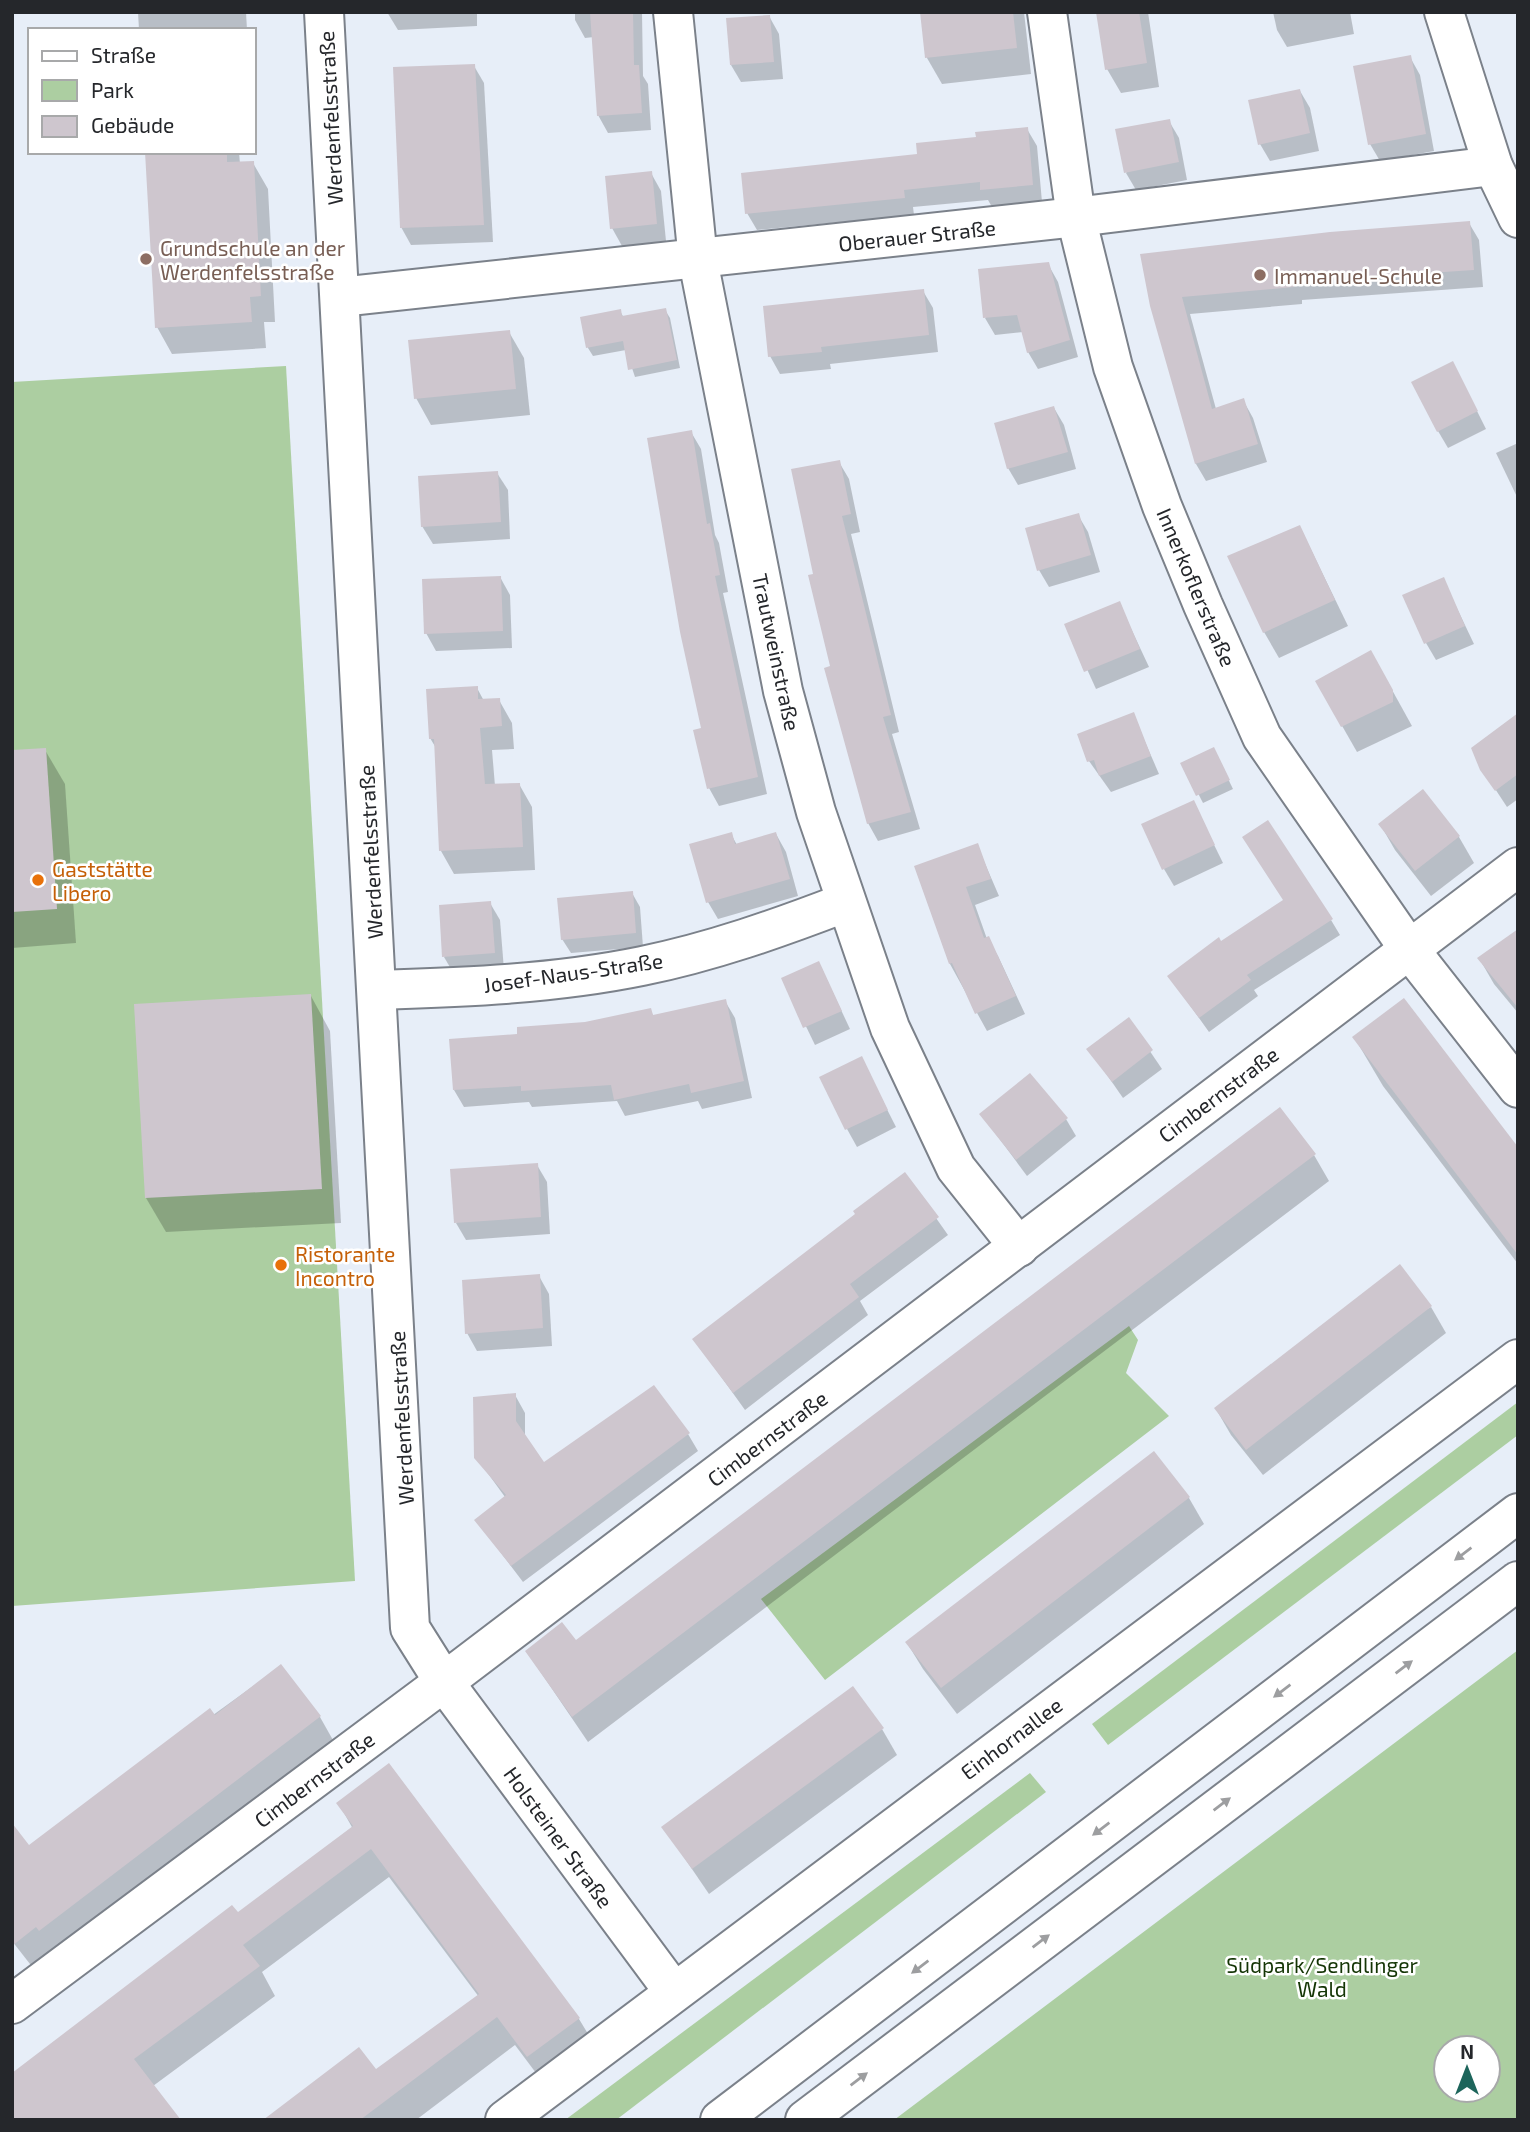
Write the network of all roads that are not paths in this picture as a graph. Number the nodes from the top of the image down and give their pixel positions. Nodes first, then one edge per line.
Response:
1 (324, 12) edge
2 (673, 12) edge
3 (1047, 12) edge
4 (1444, 12) edge
5 (1493, 166) junction
6 (1076, 218) junction
7 (1518, 218) edge
8 (698, 260) junction
9 (340, 296) junction
10 (1518, 867) edge
11 (844, 903) junction
12 (1409, 949) junction
13 (377, 990) junction
14 (1518, 1088) edge
15 (1019, 1247) junction
16 (1518, 1359) edge
17 (1518, 1513) edge
18 (1518, 1581) edge
19 (444, 1682) junction
20 (674, 1992) junction
21 (12, 2004) edge
22 (505, 2120) edge
23 (720, 2120) edge
24 (805, 2120) edge

1 - 9 main road, Werdenfelsstraße
2 - 8 main road, Trautweinstraße
3 - 6 main road, Innerkoflerstraße
4 - 5 main road
5 - 6 main road, Oberauer Straße
5 - 7 main road
6 - 8 main road, Oberauer Straße
6 - 12 main road, Innerkoflerstraße
8 - 9 main road, Oberauer Straße
8 - 11 main road, Trautweinstraße
9 - 13 main road, Werdenfelsstraße
10 - 12 main road, Cimbernstraße
11 - 13 main road, Josef-Naus-Straße
11 - 15 main road, Trautweinstraße
12 - 14 main road, Innerkoflerstraße
12 - 15 main road, Cimbernstraße
13 - 19 main road, Werdenfelsstraße
15 - 19 main road, Cimbernstraße
16 - 20 main road, Einhornallee
17 -> 23 main road
24 -> 18 main road
19 - 20 main road, Holsteiner Straße
19 - 21 main road, Cimbernstraße
20 - 22 main road, Einhornallee

